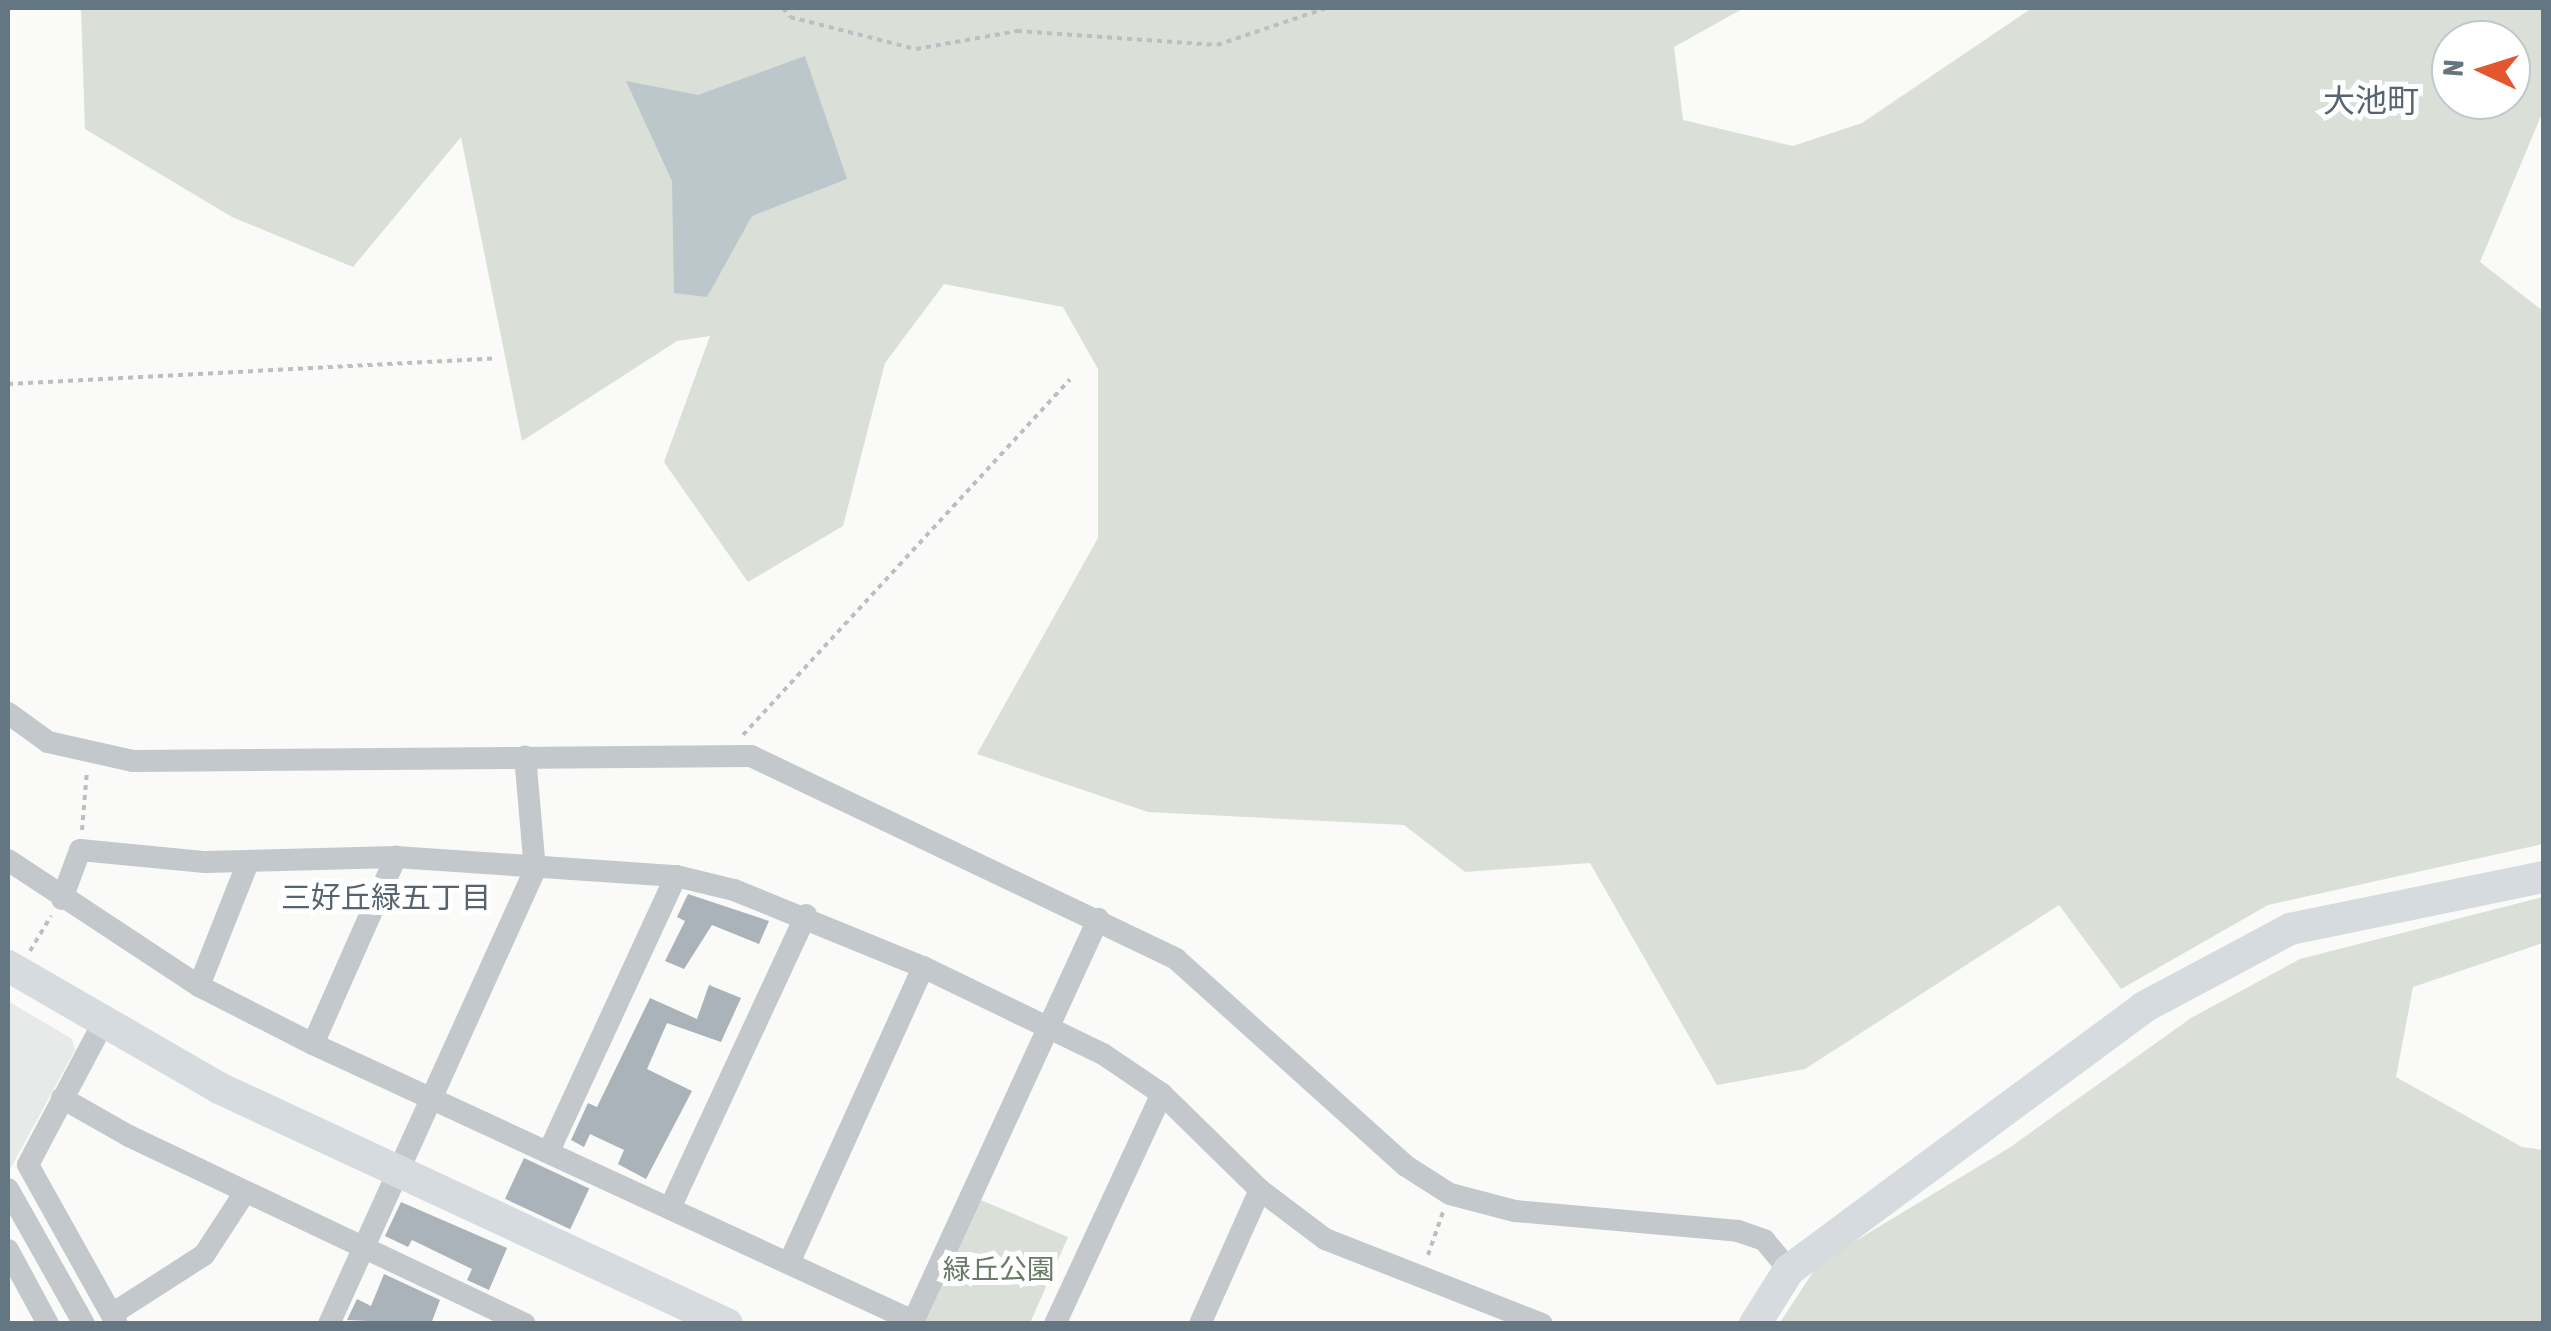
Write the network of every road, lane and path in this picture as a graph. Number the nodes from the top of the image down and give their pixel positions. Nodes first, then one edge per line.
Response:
1 (784, 8) edge
2 (1326, 8) edge
3 (493, 360) dead end
4 (1070, 379) dead end
5 (8, 384) edge
6 (8, 713) edge
7 (88, 754) junction
8 (726, 754) junction
9 (525, 756) junction
10 (80, 850) junction
11 (396, 857) junction
12 (8, 860) edge
13 (248, 862) junction
14 (536, 870) junction
15 (676, 876) junction
16 (2544, 877) edge
17 (62, 899) junction
18 (806, 916) junction
19 (1098, 919) junction
20 (923, 967) junction
21 (12, 969) edge
22 (199, 986) junction
23 (102, 1025) junction
24 (1048, 1027) junction
25 (313, 1044) junction
26 (1162, 1094) junction
27 (62, 1098) junction
28 (432, 1098) junction
29 (550, 1151) junction
30 (400, 1172) junction
31 (8, 1190) edge
32 (1260, 1190) junction
33 (245, 1192) junction
34 (1450, 1194) junction
35 (670, 1208) junction
36 (366, 1247) junction
37 (10, 1260) edge
38 (789, 1264) junction
39 (1789, 1270) junction
40 (1419, 1278) junction
41 (476, 1313) edge
42 (115, 1319) edge
43 (913, 1322) edge
44 (48, 1324) edge
45 (84, 1324) edge
46 (329, 1324) edge
47 (525, 1324) edge
48 (727, 1324) edge
49 (1055, 1324) edge
50 (1200, 1324) edge
51 (1542, 1324) edge
52 (1755, 1324) edge

1 - 2 path
3 - 5 path
4 - 8 path
6 - 7 street
7 - 9 street
7 - 10 path
8 - 9 street
8 - 19 street
9 - 14 street
10 - 13 street
10 - 17 street
11 - 13 street
11 - 14 street
11 - 25 street
12 - 17 street
13 - 22 street
14 - 15 street
14 - 28 street
15 - 18 street
15 - 29 street
16 - 39 street
17 - 21 path
17 - 22 street
18 - 20 street
18 - 35 street
19 - 24 street
19 - 34 street
20 - 24 street
20 - 38 street
21 - 23 street
22 - 25 street
23 - 27 street
23 - 30 street
24 - 26 street
24 - 43 street
25 - 28 street
26 - 32 street
26 - 49 street
27 - 33 street
27 - 42 street
28 - 29 street
28 - 30 street
29 - 35 street
30 - 36 street
30 - 48 street
31 - 45 street
32 - 40 street
32 - 50 street
33 - 36 street
33 - 42 street
34 - 39 street
34 - 40 path
35 - 38 street
36 - 41 street
36 - 46 street
37 - 44 street
38 - 43 street
39 - 52 street
40 - 51 street
41 - 47 street

